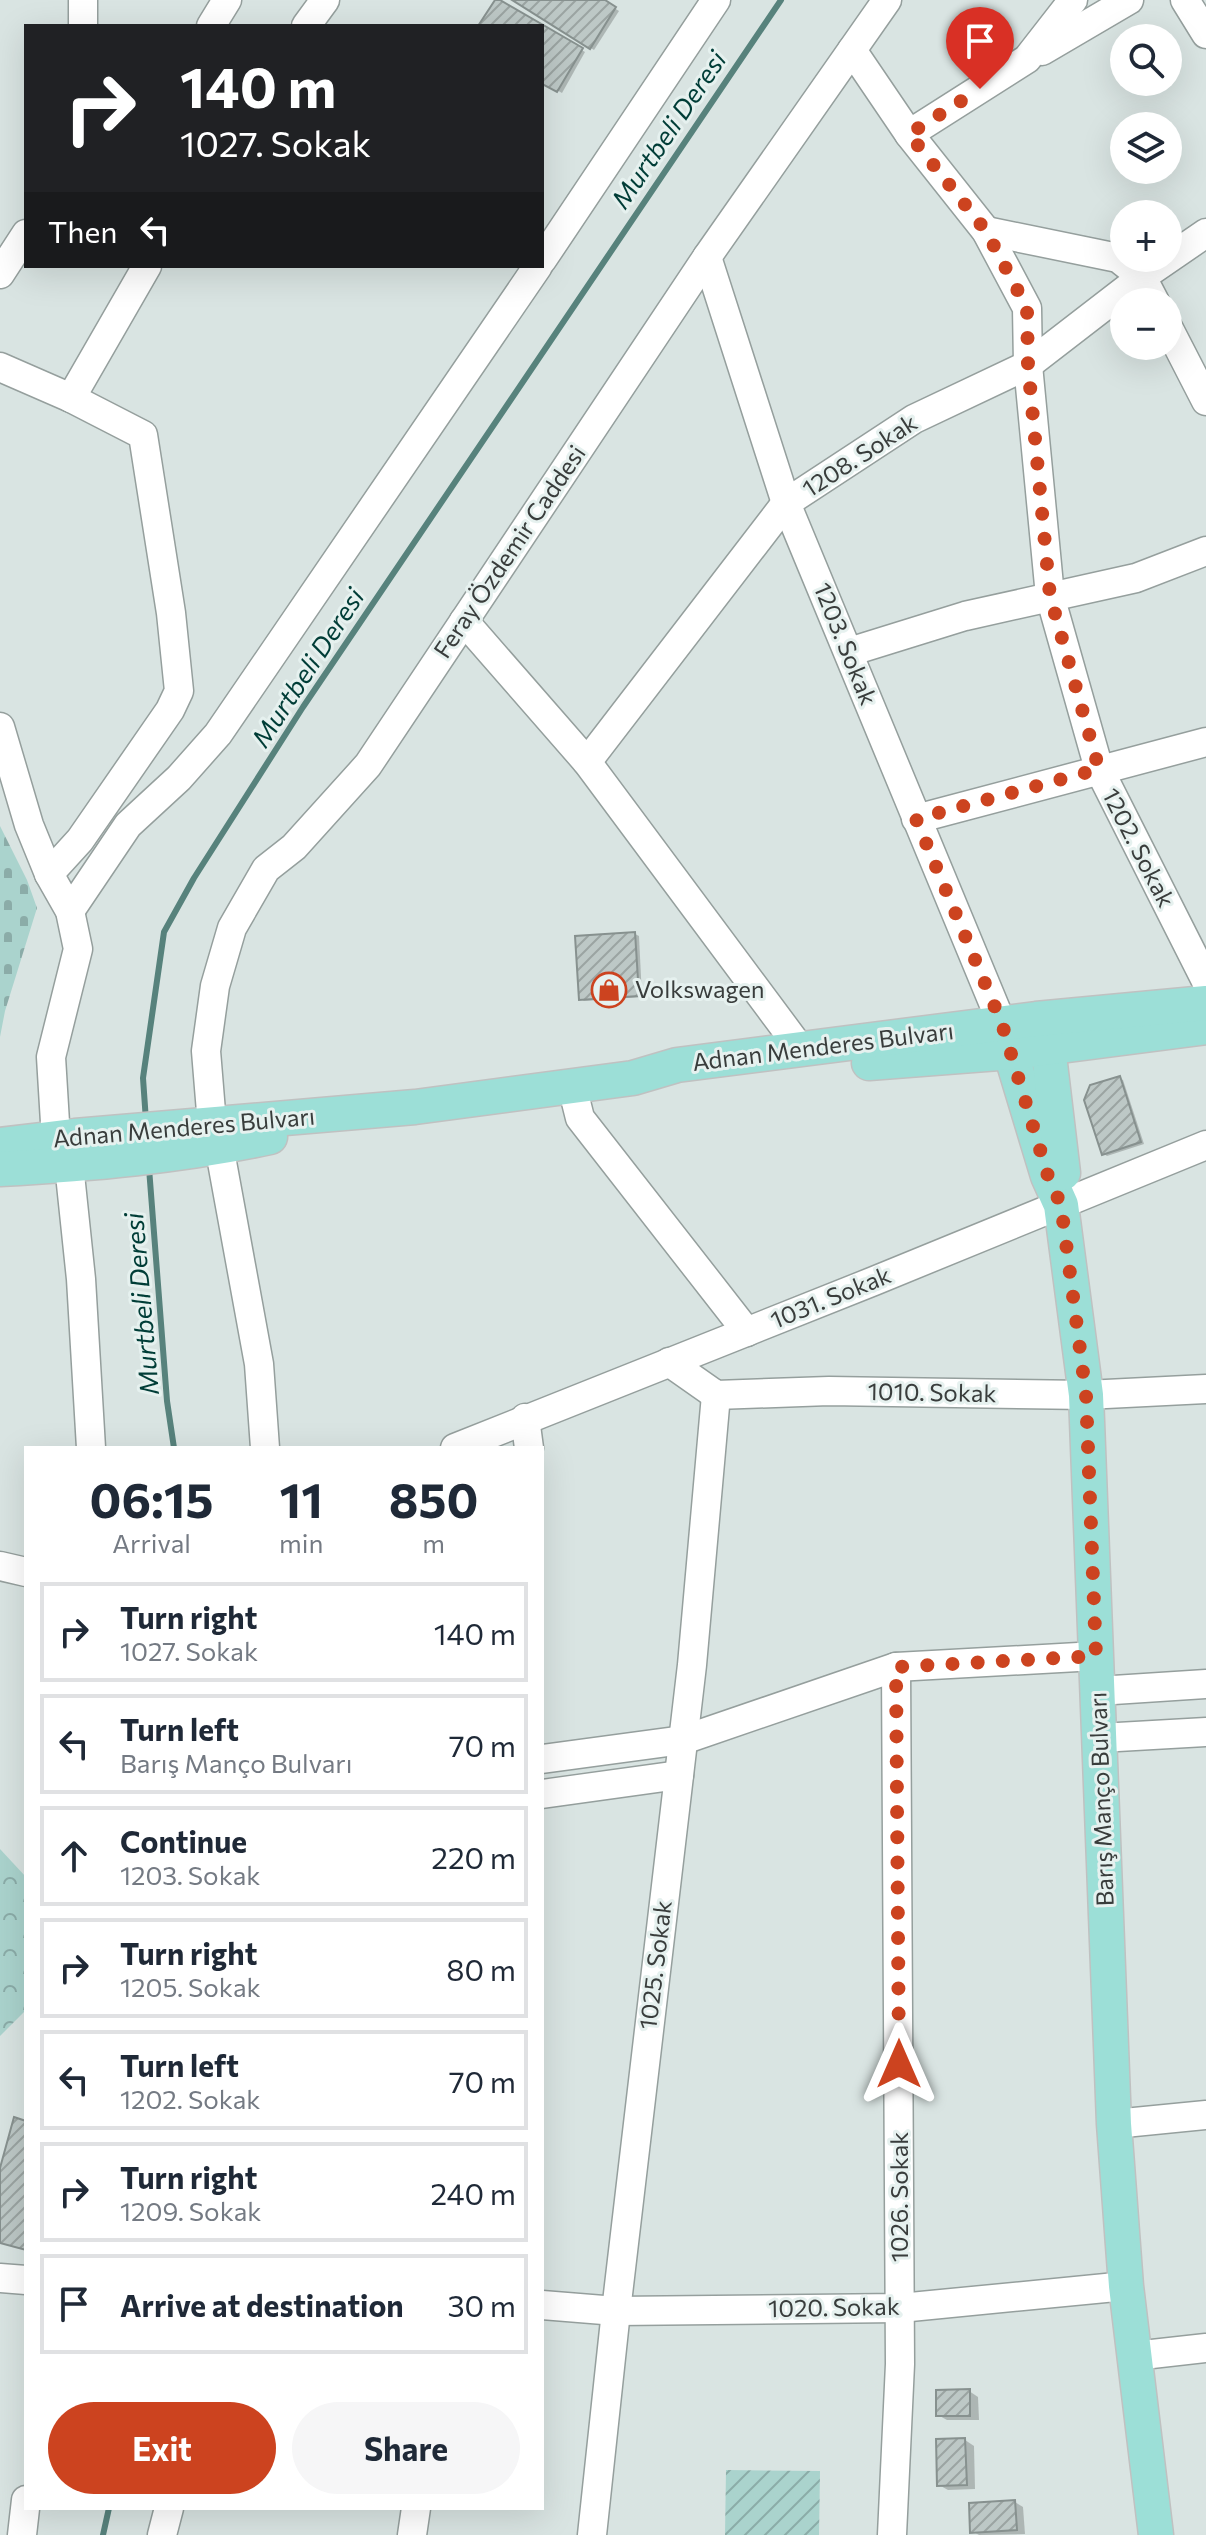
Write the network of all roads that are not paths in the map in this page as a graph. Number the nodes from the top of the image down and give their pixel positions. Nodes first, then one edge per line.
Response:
1 (83, 0) edge
2 (227, 0) edge
3 (325, 0) edge
4 (716, 0) edge
5 (887, 0) edge
6 (1073, 0) edge
7 (1129, 0) edge
8 (1185, 0) edge
9 (83, 24) edge
10 (212, 24) edge
11 (307, 24) edge
12 (1206, 34) edge
13 (852, 50) junction
14 (1027, 59) junction
15 (909, 134) junction
16 (986, 231) junction
17 (1206, 233) edge
18 (24, 237) edge
19 (544, 257) edge
20 (707, 257) junction
21 (146, 268) edge
22 (537, 268) edge
23 (0, 274) edge
24 (1142, 277) junction
25 (1148, 288) edge
26 (1182, 354) edge
27 (1028, 365) junction
28 (0, 367) edge
29 (71, 398) junction
30 (1206, 401) edge
31 (786, 503) junction
32 (1206, 551) edge
33 (1050, 596) junction
34 (464, 621) junction
35 (849, 652) junction
36 (0, 727) edge
37 (1206, 742) edge
38 (587, 762) junction
39 (1099, 769) junction
40 (916, 819) junction
41 (49, 874) junction
42 (70, 911) junction
43 (1206, 981) edge
44 (1206, 1003) edge
45 (1206, 1027) edge
46 (1042, 1033) junction
47 (1007, 1038) junction
48 (802, 1051) junction
49 (633, 1078) junction
50 (572, 1086) junction
51 (207, 1137) junction
52 (0, 1145) edge
53 (1206, 1145) edge
54 (70, 1151) junction
55 (0, 1169) edge
56 (1061, 1205) junction
57 (747, 1332) junction
58 (669, 1362) junction
59 (1206, 1389) edge
60 (716, 1395) junction
61 (1086, 1395) junction
62 (525, 1418) junction
63 (91, 1446) edge
64 (265, 1446) edge
65 (460, 1446) edge
66 (529, 1446) edge
67 (0, 1566) edge
68 (24, 1572) edge
69 (1096, 1656) junction
70 (896, 1667) junction
71 (1206, 1684) edge
72 (1098, 1691) junction
73 (1206, 1732) edge
74 (1100, 1738) junction
75 (683, 1740) junction
76 (544, 1759) edge
77 (679, 1775) junction
78 (544, 1794) edge
79 (1206, 2115) edge
80 (1114, 2124) junction
81 (0, 2278) edge
82 (24, 2280) edge
83 (1126, 2286) junction
84 (544, 2305) edge
85 (900, 2308) junction
86 (616, 2311) junction
87 (1206, 2348) edge
88 (1134, 2356) junction
89 (25, 2510) edge
90 (168, 2510) edge
91 (416, 2510) edge
92 (22, 2535) edge
93 (162, 2535) edge
94 (412, 2535) edge
95 (592, 2535) edge
96 (892, 2535) edge
97 (1156, 2535) edge

1 - 9 street
2 - 10 street
3 - 11 street
4 - 19 street
5 - 13 street, Feray Özdemir Caddesi
6 - 14 street
7 - 14 street
8 - 12 street
13 - 15 street, 1202. Sokak
13 - 20 street, Feray Özdemir Caddesi
14 - 15 street
15 - 16 street, 1202. Sokak
16 - 24 street
16 - 27 street, 1202. Sokak
17 - 24 street, 1208. Sokak
18 - 23 street
20 - 31 street, 1203. Sokak
20 - 34 street, Feray Özdemir Caddesi
21 - 29 street
22 - 42 street
24 - 25 street
24 - 27 street, 1208. Sokak
26 - 30 street
27 - 31 street, 1208. Sokak
27 - 33 street, 1202. Sokak
28 - 29 street
29 - 41 street
31 - 35 street, 1203. Sokak
31 - 38 street, 1208. Sokak
32 - 33 street
33 - 35 street
33 - 39 street, 1202. Sokak
34 - 38 street
34 - 51 street, Feray Özdemir Caddesi
35 - 40 street, 1203. Sokak
36 - 41 street
37 - 39 street
38 - 48 street
39 - 40 street
39 - 43 street, 1202. Sokak
40 - 47 street, 1203. Sokak
41 - 42 street
42 - 54 street
44 - 46 main road, Adnan Menderes Bulvarı
45 - 46 main road, Adnan Menderes Bulvarı
46 - 47 main road, Adnan Menderes Bulvarı
46 - 56 main road
47 - 48 main road, Adnan Menderes Bulvarı
47 - 49 main road, Adnan Menderes Bulvarı
47 - 56 main road, Barış Manço Bulvarı
48 - 49 main road, Adnan Menderes Bulvarı
49 - 50 main road, Adnan Menderes Bulvarı
50 - 51 main road, Adnan Menderes Bulvarı
50 - 57 street
51 - 54 main road, Adnan Menderes Bulvarı
51 - 64 street, Feray Özdemir Caddesi
52 - 54 main road, Adnan Menderes Bulvarı
53 - 56 street, 1031. Sokak
54 - 55 main road, Adnan Menderes Bulvarı
54 - 63 street
56 - 57 street, 1031. Sokak
56 - 61 main road, Barış Manço Bulvarı
57 - 58 street, 1031. Sokak
58 - 60 street
58 - 62 street, 1031. Sokak
59 - 61 street, 1010. Sokak
60 - 61 street, 1010. Sokak
60 - 75 street, 1025. Sokak
61 - 69 main road, Barış Manço Bulvarı
62 - 65 street, 1031. Sokak
62 - 66 street
67 - 68 street
69 - 70 street
69 - 72 main road, Barış Manço Bulvarı
70 - 75 street
70 - 85 street, 1026. Sokak
71 - 72 street
72 - 74 main road, Barış Manço Bulvarı
73 - 74 street
74 - 80 main road, Barış Manço Bulvarı
75 - 76 street
75 - 77 street, 1025. Sokak
77 - 78 street
77 - 86 street, 1025. Sokak
79 - 80 street
80 - 83 main road, Barış Manço Bulvarı
81 - 82 street
83 - 85 street, 1020. Sokak
83 - 88 main road, Barış Manço Bulvarı
84 - 86 street, 1020. Sokak
85 - 86 street, 1020. Sokak
85 - 96 street, 1026. Sokak
86 - 95 street, 1025. Sokak
87 - 88 street
88 - 97 main road, Barış Manço Bulvarı
89 - 92 street
90 - 93 street
91 - 94 street

